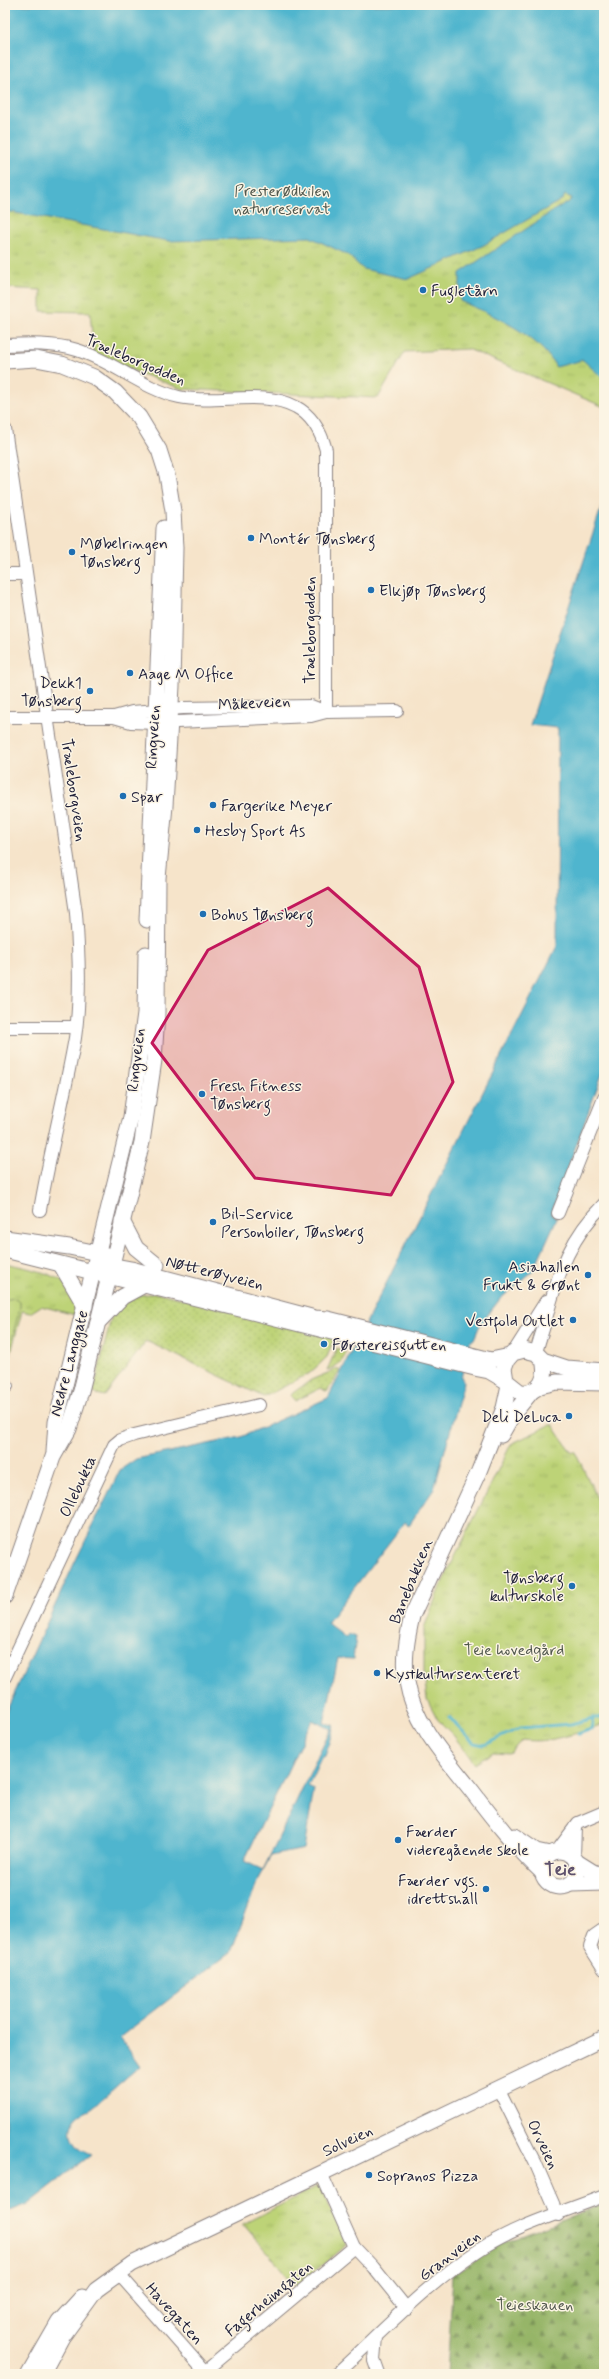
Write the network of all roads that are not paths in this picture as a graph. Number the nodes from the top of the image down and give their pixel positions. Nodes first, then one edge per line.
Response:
1 (5, 345) edge
2 (11, 362) edge
3 (5, 429) edge
4 (5, 574) edge
5 (26, 574) junction
6 (397, 711) dead end
7 (326, 712) junction
8 (156, 716) junction
9 (171, 716) junction
10 (5, 717) edge
11 (48, 717) junction
12 (5, 1027) edge
13 (76, 1027) junction
14 (604, 1098) edge
15 (604, 1204) edge
16 (40, 1210) dead end
17 (558, 1213) dead end
18 (122, 1220) junction
19 (5, 1238) edge
20 (5, 1250) edge
21 (41, 1258) junction
22 (96, 1262) junction
23 (61, 1265) junction
24 (157, 1265) junction
25 (111, 1266) junction
26 (146, 1284) junction
27 (554, 1288) junction
28 (85, 1306) junction
29 (328, 1319) junction
30 (100, 1320) junction
31 (343, 1329) junction
32 (512, 1355) junction
33 (539, 1357) junction
34 (480, 1363) junction
35 (604, 1371) edge
36 (507, 1383) junction
37 (604, 1383) edge
38 (536, 1388) junction
39 (259, 1405) dead end
40 (53, 1457) junction
41 (479, 1471) junction
42 (8, 1578) edge
43 (5, 1596) edge
44 (5, 1677) edge
45 (604, 1812) edge
46 (500, 1826) junction
47 (575, 1827) junction
48 (554, 1853) junction
49 (575, 1859) junction
50 (543, 1873) junction
51 (604, 1876) edge
52 (604, 1883) edge
53 (571, 1884) junction
54 (604, 1929) edge
55 (604, 1969) edge
56 (604, 2038) edge
57 (498, 2088) junction
58 (321, 2173) junction
59 (604, 2196) edge
60 (558, 2215) junction
61 (354, 2247) junction
62 (113, 2276) junction
63 (96, 2290) junction
64 (407, 2309) junction
65 (376, 2337) junction
66 (205, 2373) edge
67 (29, 2374) edge
68 (42, 2374) edge
69 (336, 2374) edge
70 (380, 2374) edge

1 - 7 street, Træleborgodden
2 - 8 main road, Ringveien
2 - 9 main road, Ringveien
3 - 5 street, Træleborgveien
4 - 5 street
5 - 11 street, Træleborgveien
6 - 7 street
7 - 9 street
8 - 9 street
8 - 11 street
8 - 22 main road, Ringveien
9 - 18 main road, Ringveien
10 - 11 street
11 - 13 street, Træleborgveien
12 - 13 street
13 - 16 street, Træleborgveien
14 - 17 street
15 - 27 street
18 - 24 main road
18 - 25 main road, Ringveien
19 - 22 main road
20 - 21 main road
21 - 22 main road
21 - 23 main road
22 - 23 main road
22 - 25 main road, Nøtterøyveien
22 - 28 main road, Nedre Langgate
23 - 28 main road
24 - 25 main road, Nøtterøyveien
24 - 29 main road, Nøtterøyveien
25 - 26 main road, Nøtterøyveien
25 - 29 main road, Nøtterøyveien
25 - 30 main road, Nedre Langgate
26 - 30 main road
26 - 31 main road, Nøtterøyveien
27 - 32 street
27 - 33 street
28 - 40 main road, Nedre Langgate
29 - 31 main road, Nøtterøyveien
30 - 40 main road, Nedre Langgate
31 - 34 main road
32 - 33 main road
32 - 34 main road
32 - 36 main road
33 - 35 main road
33 - 38 main road
34 - 36 main road
36 - 38 main road
36 - 41 main road, Banebakken
37 - 38 main road
38 - 41 main road, Banebakken
39 - 44 street, Ollebukta
40 - 42 main road, Nedre Langgate
41 - 46 main road, Banebakken
42 - 43 main road, Nedre Langgate
45 - 47 street
46 - 48 main road, Banebakken
46 - 50 main road, Banebakken
47 - 48 street
47 - 49 street
48 - 49 main road, Banebakken
48 - 50 main road
49 - 51 main road, Banebakken
49 - 53 main road
50 - 53 main road, Banebakken
52 - 53 main road, Banebakken
54 - 55 street
56 - 57 main road, Solveien
57 - 58 main road, Solveien
57 - 60 street, Orveien
58 - 61 street
58 - 62 main road, Solveien
59 - 60 street, Granveien
60 - 64 street, Granveien
61 - 64 street
61 - 66 street, Fagerheimgaten
62 - 63 main road, Solveien
62 - 66 street, Havegaten
63 - 67 main road
63 - 68 main road
64 - 65 street, Granveien
65 - 69 street, Granveien
65 - 70 street

